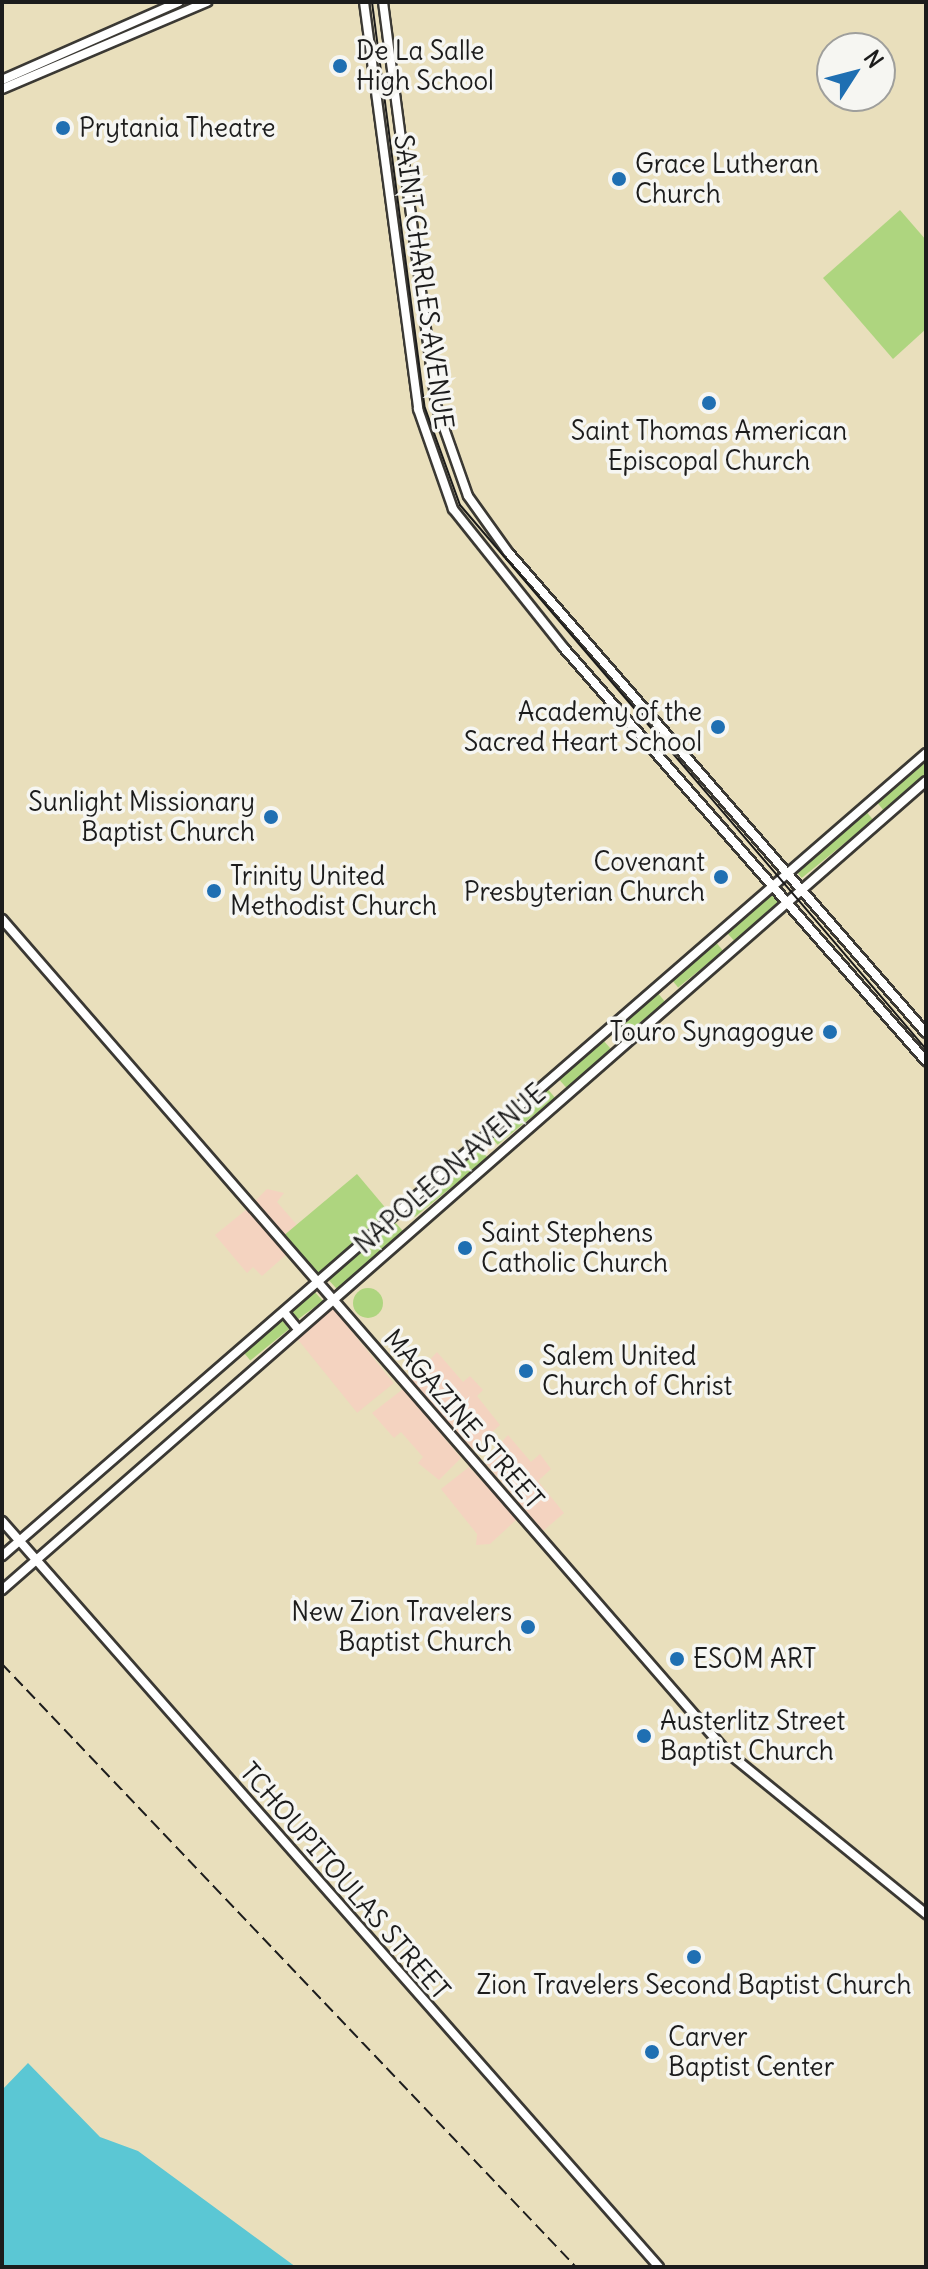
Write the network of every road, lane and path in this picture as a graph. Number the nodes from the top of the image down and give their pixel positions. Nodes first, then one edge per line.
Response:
1 (179, 2) edge
2 (207, 2) edge
3 (364, 2) edge
4 (383, 2) edge
5 (165, 14) junction
6 (2, 80) edge
7 (2, 89) edge
8 (926, 753) edge
9 (926, 781) edge
10 (788, 874) junction
11 (773, 886) junction
12 (801, 890) junction
13 (787, 902) junction
14 (2, 919) edge
15 (850, 945) junction
16 (835, 957) junction
17 (926, 1033) edge
18 (926, 1061) edge
19 (317, 1283) junction
20 (332, 1299) junction
21 (284, 1312) junction
22 (298, 1329) junction
23 (2, 1521) edge
24 (20, 1541) junction
25 (2, 1556) edge
26 (35, 1560) junction
27 (2, 1590) edge
28 (926, 1914) edge
29 (659, 2267) edge

1 - 5 street
2 - 5 street
3 - 11 street, SAINT CHARLES AVENUE
4 - 10 street, SAINT CHARLES AVENUE
5 - 6 street
5 - 7 street
8 - 10 street, NAPOLEON AVENUE
9 - 12 street, NAPOLEON AVENUE
10 - 11 street, NAPOLEON AVENUE
10 - 12 street, SAINT CHARLES AVENUE
11 - 13 street, SAINT CHARLES AVENUE
11 - 19 street, NAPOLEON AVENUE
12 - 13 street, NAPOLEON AVENUE
12 - 15 street, SAINT CHARLES AVENUE
13 - 16 street, SAINT CHARLES AVENUE
13 - 20 street, NAPOLEON AVENUE
14 - 19 street, MAGAZINE STREET
15 - 16 street
15 - 17 street, SAINT CHARLES AVENUE
16 - 18 street, SAINT CHARLES AVENUE
19 - 20 street, MAGAZINE STREET
19 - 21 street, NAPOLEON AVENUE
20 - 22 street, NAPOLEON AVENUE
20 - 28 street, MAGAZINE STREET
21 - 22 street
21 - 24 street, NAPOLEON AVENUE
22 - 26 street, NAPOLEON AVENUE
23 - 24 street, TCHOUPITOULAS STREET
24 - 25 street, NAPOLEON AVENUE
24 - 26 street, TCHOUPITOULAS STREET
26 - 27 street, NAPOLEON AVENUE
26 - 29 street, TCHOUPITOULAS STREET

